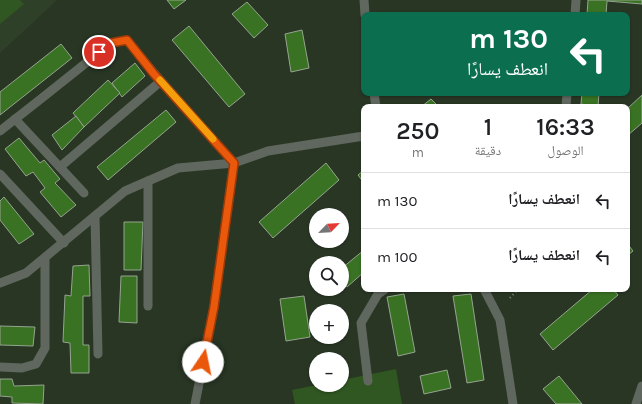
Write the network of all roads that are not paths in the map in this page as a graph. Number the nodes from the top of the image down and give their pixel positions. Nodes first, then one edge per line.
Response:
1 (364, 0) edge
2 (576, 0) edge
3 (365, 12) edge
4 (575, 12) edge
5 (161, 81) junction
6 (15, 119) junction
7 (0, 130) edge
8 (361, 136) edge
9 (234, 163) junction
10 (60, 167) junction
11 (0, 174) edge
12 (148, 181) junction
13 (84, 193) dead end
14 (95, 216) junction
15 (64, 243) junction
16 (45, 259) junction
17 (0, 283) edge
18 (381, 292) edge
19 (486, 292) edge
20 (148, 306) dead end
21 (98, 354) dead end
22 (0, 367) edge
23 (368, 381) dead end
24 (642, 386) edge
25 (195, 404) edge
26 (513, 404) edge
27 (636, 404) edge

1 - 3 street
2 - 4 street
5 - 6 street
5 - 9 street
5 - 10 street
6 - 7 street
6 - 10 street
8 - 9 street
9 - 12 street
9 - 25 street
10 - 13 street
11 - 15 street
12 - 14 street
12 - 20 street
14 - 15 street
14 - 21 street
15 - 16 street
16 - 17 street
16 - 22 street
18 - 23 street
19 - 26 street
24 - 27 street

